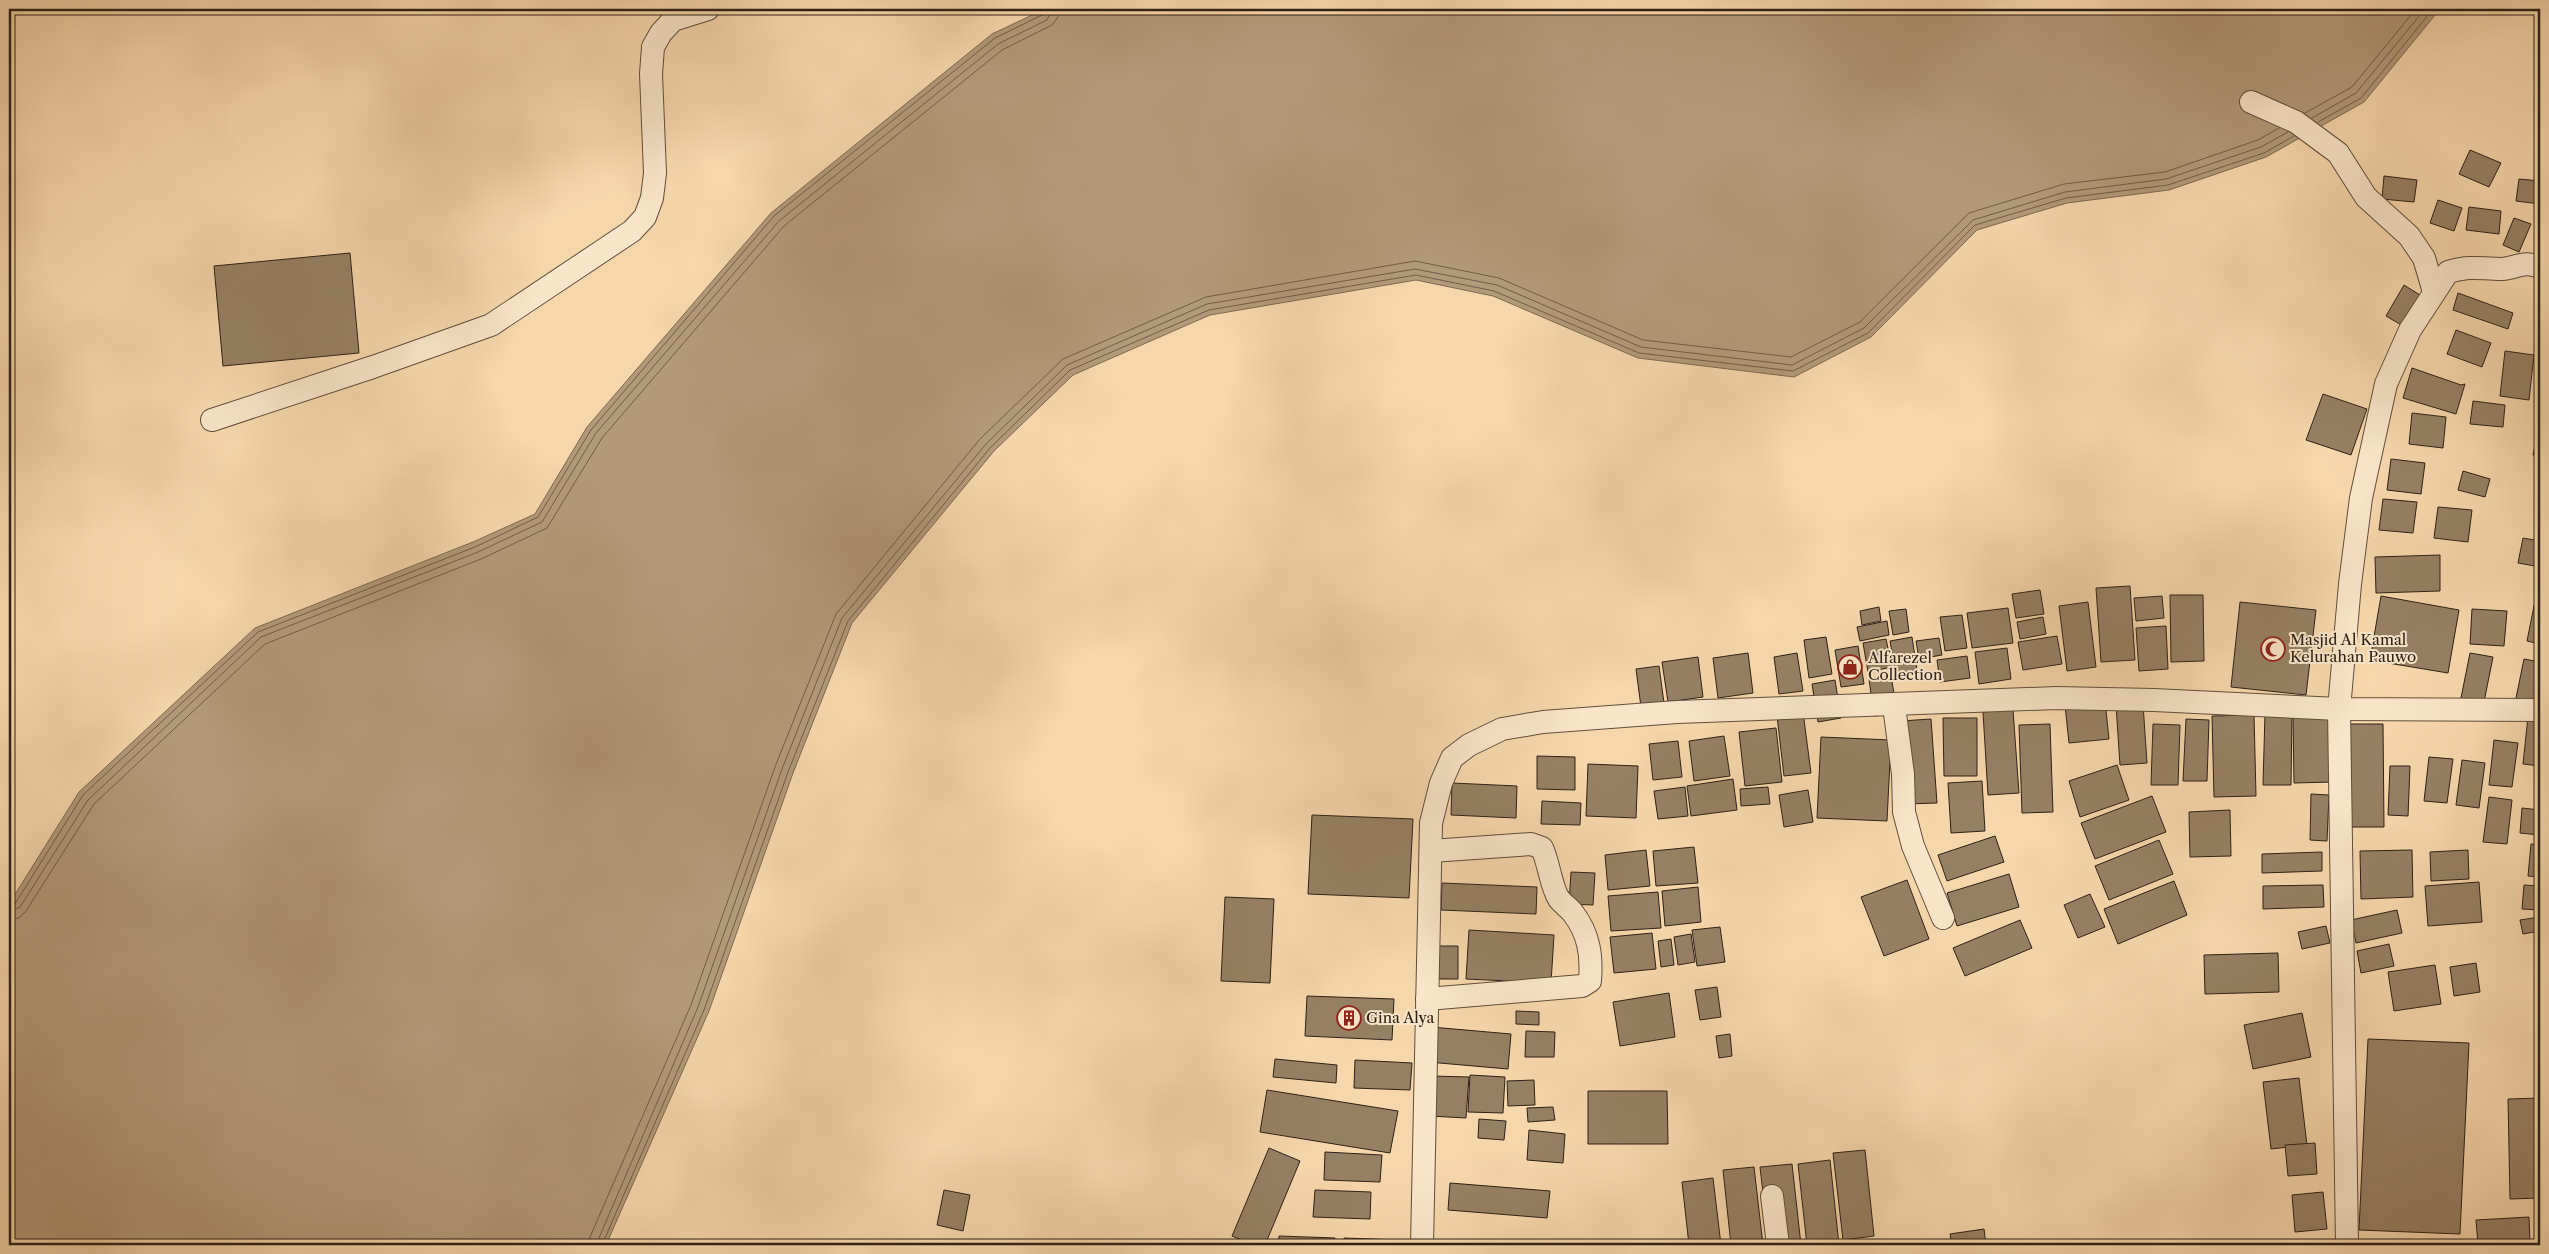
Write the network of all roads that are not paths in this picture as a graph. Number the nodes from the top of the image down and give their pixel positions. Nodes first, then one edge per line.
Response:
1 (708, 9) edge
2 (2251, 102) dead end
3 (2540, 266) edge
4 (2434, 292) junction
5 (212, 420) dead end
6 (1894, 706) junction
7 (2338, 709) junction
8 (2540, 710) edge
9 (1431, 850) junction
10 (1943, 918) dead end
11 (1427, 999) junction
12 (1772, 1196) dead end
13 (1422, 1245) edge
14 (1778, 1245) edge
15 (2347, 1245) edge

1 - 5 street
2 - 4 street
3 - 4 street
4 - 7 street
6 - 7 street
6 - 9 street
6 - 10 street
7 - 8 street
7 - 15 street
9 - 11 street
9 - 11 street
11 - 13 street
12 - 14 street

